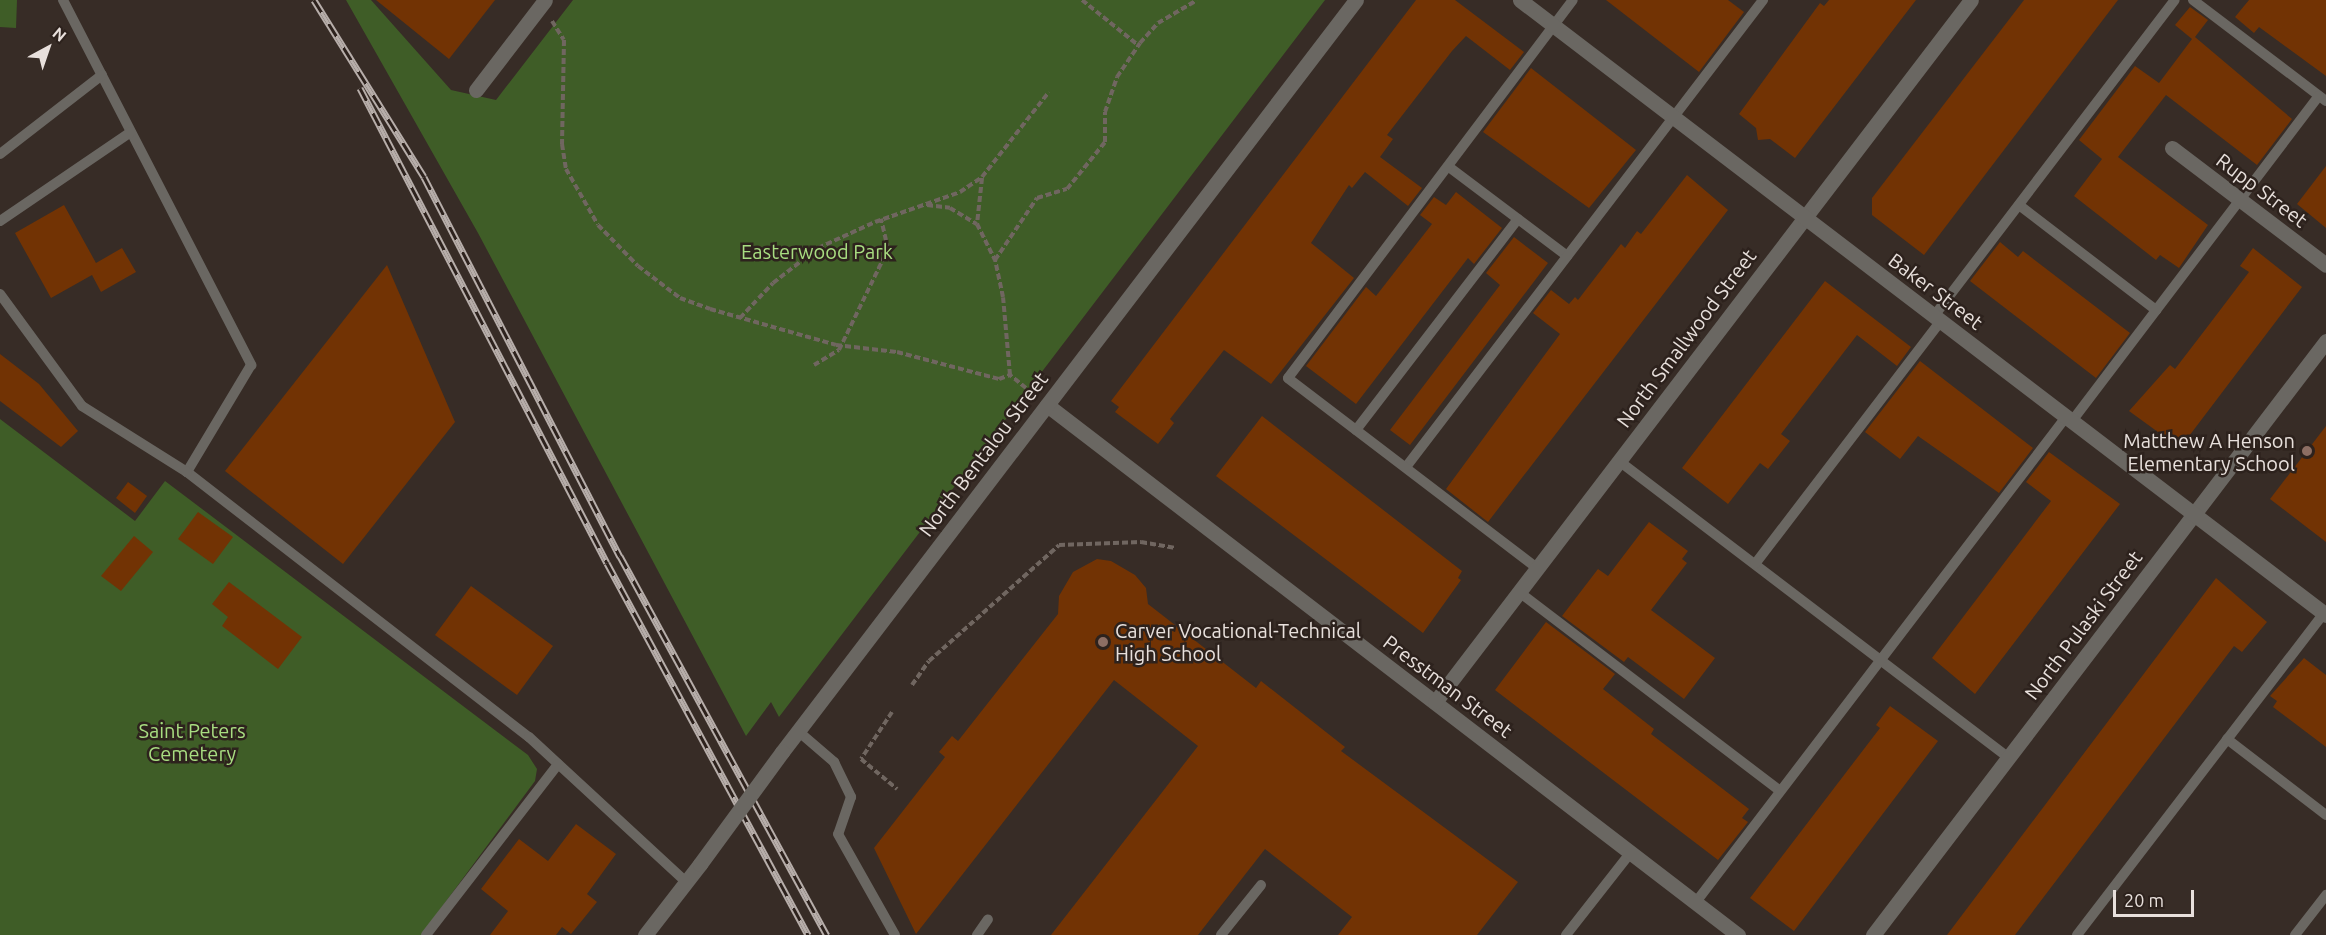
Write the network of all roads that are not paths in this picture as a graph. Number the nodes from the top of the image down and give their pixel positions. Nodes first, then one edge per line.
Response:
1 (63, 0) edge
2 (1356, 0) edge
3 (1520, 0) edge
4 (1573, 0) edge
5 (1763, 0) edge
6 (1971, 0) edge
7 (2175, 0) edge
8 (2193, 0) edge
9 (542, 4) edge
10 (1554, 26) junction
11 (102, 75) junction
12 (476, 90) dead end
13 (2323, 99) edge
14 (1673, 117) junction
15 (131, 132) junction
16 (2172, 148) dead end
17 (0, 154) edge
18 (1449, 166) junction
19 (2240, 200) junction
20 (2019, 205) junction
21 (1805, 217) junction
22 (1518, 219) junction
23 (0, 221) edge
24 (1567, 256) junction
25 (2326, 265) edge
26 (0, 294) edge
27 (2156, 310) junction
28 (1937, 318) junction
29 (2326, 341) edge
30 (1047, 405) junction
31 (2069, 419) junction
32 (1356, 430) junction
33 (1619, 461) junction
34 (1406, 467) junction
35 (187, 472) junction
36 (2194, 514) junction
37 (1755, 564) junction
38 (1537, 568) junction
39 (1519, 592) junction
40 (2325, 614) edge
41 (1881, 660) junction
42 (1435, 702) junction
43 (798, 731) junction
44 (2227, 739) junction
45 (2008, 757) junction
46 (558, 764) junction
47 (1780, 791) junction
48 (2326, 815) edge
49 (1631, 852) junction
50 (686, 882) junction
51 (1261, 885) dead end
52 (2326, 895) edge
53 (1696, 902) junction
54 (988, 919) dead end
55 (647, 934) edge
56 (426, 935) edge
57 (895, 935) edge
58 (977, 935) edge
59 (1221, 935) edge
60 (1566, 935) edge
61 (1738, 935) edge
62 (1873, 935) edge
63 (2077, 935) edge
64 (2295, 935) edge

1 - 11 lane
2 - 30 street, North Bentalou Street
3 - 10 street, Baker Street
4 - 10 lane
5 - 14 lane
6 - 21 street, North Smallwood Street
7 - 20 lane
8 - 13 lane
9 - 12 street
10 - 14 street, Baker Street
10 - 18 lane
11 - 15 lane
11 - 17 lane
13 - 19 lane
14 - 21 street, Baker Street
14 - 24 lane
15 - 23 lane
15 - 35 lane
16 - 19 street, Rupp Street
18 - 22 lane
18 - 32 lane
19 - 25 street, Rupp Street
19 - 27 lane
20 - 27 lane
20 - 28 lane
21 - 28 street, Baker Street
21 - 33 street, North Smallwood Street
22 - 24 lane
22 - 32 lane
24 - 34 lane
26 - 35 lane
27 - 31 lane
28 - 31 street, Baker Street
28 - 37 lane
29 - 36 street, North Pulaski Street
30 - 42 street, Presstman Street
30 - 43 street, North Bentalou Street
31 - 36 street, Baker Street
31 - 41 lane
32 - 34 lane
33 - 37 lane
33 - 38 street, North Smallwood Street
34 - 38 lane
35 - 46 lane
36 - 40 street, Baker Street
36 - 45 street, North Pulaski Street
37 - 41 lane
38 - 39 street, North Smallwood Street
39 - 42 street, North Smallwood Street
39 - 47 lane
40 - 44 lane
41 - 45 lane
41 - 47 lane
42 - 49 street, Presstman Street
43 - 50 street, North Bentalou Street, bridge
43 - 57 lane
44 - 48 lane
44 - 63 lane
45 - 62 street, North Pulaski Street
46 - 50 lane
46 - 56 lane
47 - 53 lane
49 - 53 street, Presstman Street
49 - 60 lane
50 - 55 street, North Bentalou Street
51 - 59 lane
52 - 64 lane
53 - 61 street, Presstman Street
54 - 58 lane

